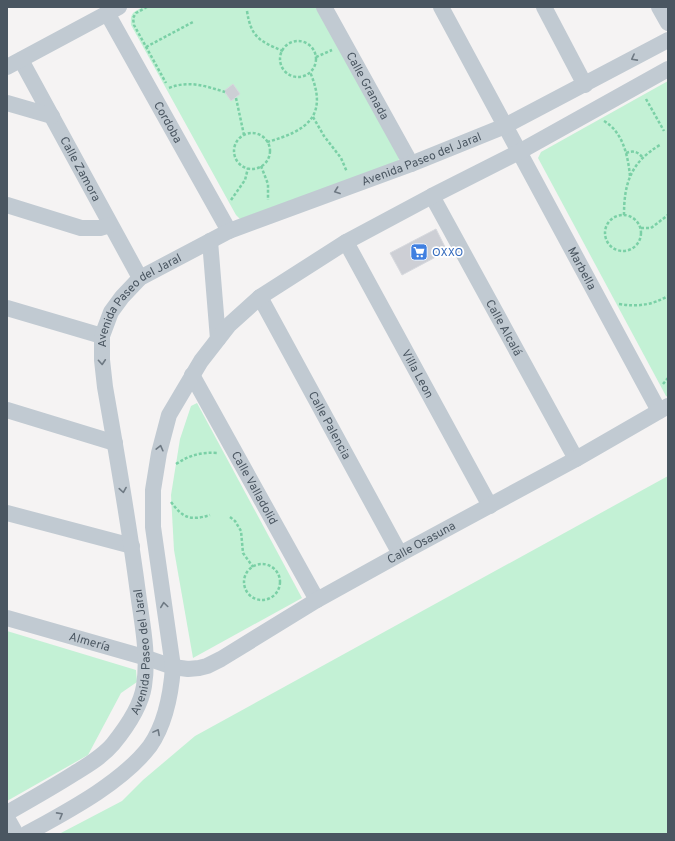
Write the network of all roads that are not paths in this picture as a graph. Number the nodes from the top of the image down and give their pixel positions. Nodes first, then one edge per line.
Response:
1 (324, 7) edge
2 (441, 7) edge
3 (544, 7) edge
4 (659, 7) edge
5 (113, 10) edge
6 (668, 24) edge
7 (668, 40) edge
8 (21, 60) junction
9 (7, 68) edge
10 (668, 69) edge
11 (585, 85) junction
12 (7, 102) edge
13 (52, 116) junction
14 (505, 126) junction
15 (518, 152) junction
16 (411, 164) junction
17 (432, 196) junction
18 (7, 205) edge
19 (110, 225) junction
20 (229, 231) junction
21 (210, 241) junction
22 (346, 242) junction
23 (140, 278) junction
24 (260, 297) junction
25 (7, 308) edge
26 (102, 336) junction
27 (218, 338) junction
28 (192, 375) junction
29 (664, 408) edge
30 (7, 410) edge
31 (115, 443) junction
32 (576, 459) junction
33 (490, 506) junction
34 (7, 513) edge
35 (132, 546) junction
36 (400, 554) junction
37 (317, 600) junction
38 (7, 618) edge
39 (146, 658) junction
40 (173, 667) junction
41 (7, 813) edge
42 (7, 818) edge
43 (16, 834) edge
44 (26, 834) edge

1 - 16 street, Calle Granada
2 - 14 street, Marbella
3 - 11 street
4 - 6 street
5 - 8 street
5 - 20 street, Cordoba
7 -> 11 street, Avenida Paseo del Jaral
8 - 9 street
8 - 13 street, Calle Zamora
10 - 15 street, Avenida Paseo del Jaral
11 - 14 street, Avenida Paseo del Jaral
12 - 13 street
13 - 19 street, Calle Zamora
14 - 15 street, Marbella
14 - 16 street, Avenida Paseo del Jaral
15 - 17 street, Avenida Paseo del Jaral
15 - 29 street, Marbella
16 -> 20 street, Avenida Paseo del Jaral
17 - 22 street, Avenida Paseo del Jaral
17 - 32 street, Calle Alcalá
18 - 19 street
19 - 23 street, Calle Zamora
20 - 21 street, Avenida Paseo del Jaral
21 - 23 street, Avenida Paseo del Jaral
21 - 27 street
22 - 24 street, Avenida Paseo del Jaral
22 - 33 street, Villa Leon
23 - 26 street, Avenida Paseo del Jaral
24 - 27 street, Avenida Paseo del Jaral
24 - 36 street, Calle Palencia
25 - 26 street
26 -> 31 street, Avenida Paseo del Jaral
27 - 28 street, Avenida Paseo del Jaral
28 - 37 street, Calle Valladolid
40 -> 28 street, Avenida Paseo del Jaral
29 - 32 street, Calle Osasuna
30 - 31 street
31 -> 35 street, Avenida Paseo del Jaral
32 - 33 street, Calle Osasuna
33 - 36 street, Calle Osasuna
34 - 35 street
35 - 39 street, Avenida Paseo del Jaral
36 - 37 street, Calle Osasuna
37 - 40 street, Calle Osasuna
38 - 39 street, Almería
39 - 40 street, Almería
39 - 41 street, Avenida Paseo del Jaral
44 -> 40 street, Avenida Paseo del Jaral
42 - 43 street

